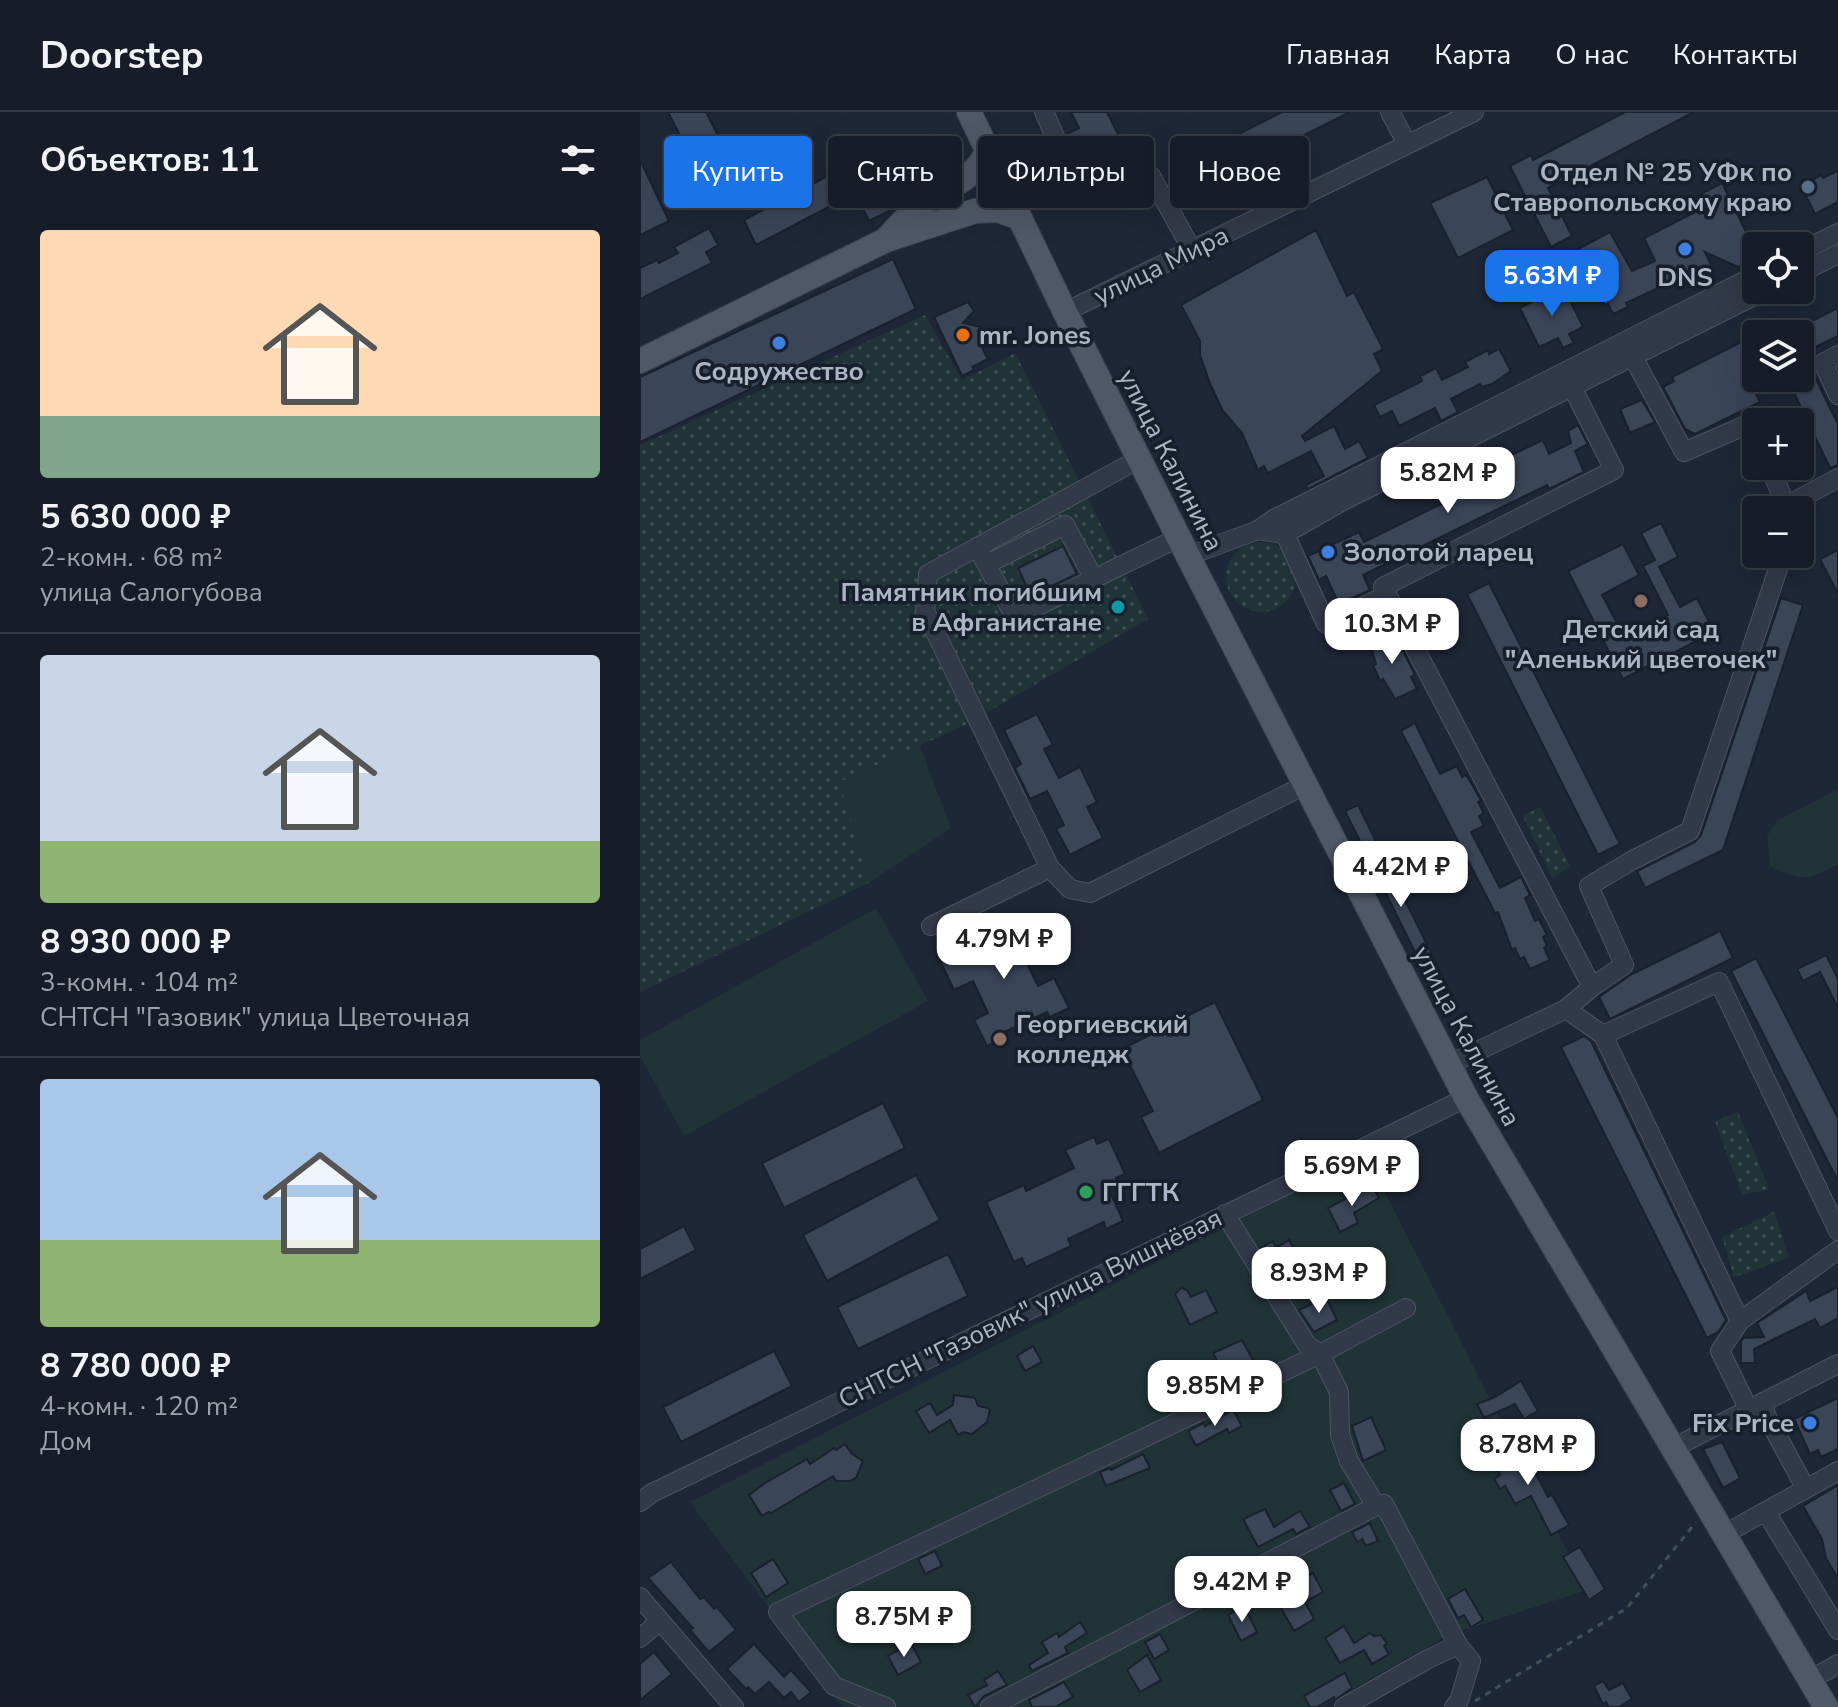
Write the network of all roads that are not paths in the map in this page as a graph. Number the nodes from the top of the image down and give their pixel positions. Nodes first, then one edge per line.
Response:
1 (969, 112) edge
2 (1044, 112) edge
3 (1390, 112) edge
4 (1474, 112) edge
5 (980, 136) edge
6 (1407, 144) junction
7 (978, 166) edge
8 (1014, 208) edge
9 (1018, 217) junction
10 (1838, 233) edge
11 (886, 240) junction
12 (1814, 245) edge
13 (1192, 250) junction
14 (1838, 254) edge
15 (1814, 266) edge
16 (1742, 282) edge
17 (1742, 302) edge
18 (1065, 312) junction
19 (1838, 355) edge
20 (1633, 357) junction
21 (640, 361) edge
22 (1572, 387) junction
23 (1838, 395) edge
24 (1742, 427) edge
25 (1139, 459) junction
26 (1838, 478) edge
27 (1807, 496) edge
28 (1258, 530) junction
29 (1285, 534) junction
30 (977, 547) junction
31 (1183, 547) junction
32 (987, 564) junction
33 (1778, 568) edge
34 (1094, 579) junction
35 (1387, 595) junction
36 (1305, 785) junction
37 (1050, 868) junction
38 (931, 926) dead end
39 (1592, 987) junction
40 (1566, 1009) junction
41 (1603, 1035) junction
42 (1448, 1065) junction
43 (1466, 1098) junction
44 (1225, 1214) junction
45 (1838, 1231) edge
46 (1838, 1250) edge
47 (1406, 1308) dead end
48 (1740, 1321) junction
49 (1320, 1354) junction
50 (1838, 1364) edge
51 (1756, 1407) junction
52 (1673, 1448) junction
53 (1838, 1471) edge
54 (1806, 1489) junction
55 (640, 1502) edge
56 (1376, 1506) junction
57 (1766, 1512) junction
58 (1723, 1535) junction
59 (640, 1597) edge
60 (660, 1621) junction
61 (1838, 1630) edge
62 (640, 1638) edge
63 (1458, 1645) junction
64 (1837, 1668) edge
65 (1810, 1680) junction
66 (734, 1707) edge
67 (886, 1707) edge
68 (990, 1707) edge
69 (1344, 1707) edge
70 (1454, 1707) edge
71 (1826, 1707) edge

1 - 5 main road, улица Калинина
2 - 13 street
3 - 6 street
4 - 6 street, улица Мира
6 - 13 street, улица Мира
7 - 11 main road
8 - 9 main road, улица Калинина
9 - 11 main road
9 - 18 main road, улица Калинина
10 - 12 street
11 - 21 main road
13 - 18 street, улица Мира
14 - 15 street
16 - 28 street
17 - 20 street
18 - 25 main road, улица Калинина
19 - 23 street
20 - 22 street
20 - 24 street
22 - 29 street
22 - 35 street
25 - 30 street
25 - 31 main road, улица Калинина
26 - 27 street
28 - 29 street
28 - 31 street
29 - 35 street
30 - 32 street
30 - 37 street
31 - 34 street
31 - 36 main road, улица Калинина
32 - 34 street
32 - 34 street
33 - 39 street
35 - 39 street
36 - 37 street
36 - 42 main road, улица Калинина
37 - 38 street
39 - 40 street
40 - 41 street
40 - 42 street
41 - 45 street
41 - 48 street
42 - 43 main road, улица Калинина
43 - 44 street, СНТСН "Газовик" улица Вишнёвая
43 - 52 main road, улица Калинина
44 - 49 street
44 - 55 street, СНТСН "Газовик" улица Вишнёвая
46 - 48 street
47 - 49 street
48 - 51 street
49 - 56 street
49 - 67 street
50 - 51 street
51 - 52 street
51 - 54 street
52 - 58 main road, улица Калинина
53 - 54 street
54 - 57 street
56 - 63 street
56 - 68 street
57 - 58 street
57 - 61 street
58 - 65 main road, улица Калинина
59 - 60 street
60 - 62 street
60 - 66 street
63 - 69 street
63 - 70 street
64 - 65 street
65 - 71 main road, улица Калинина

